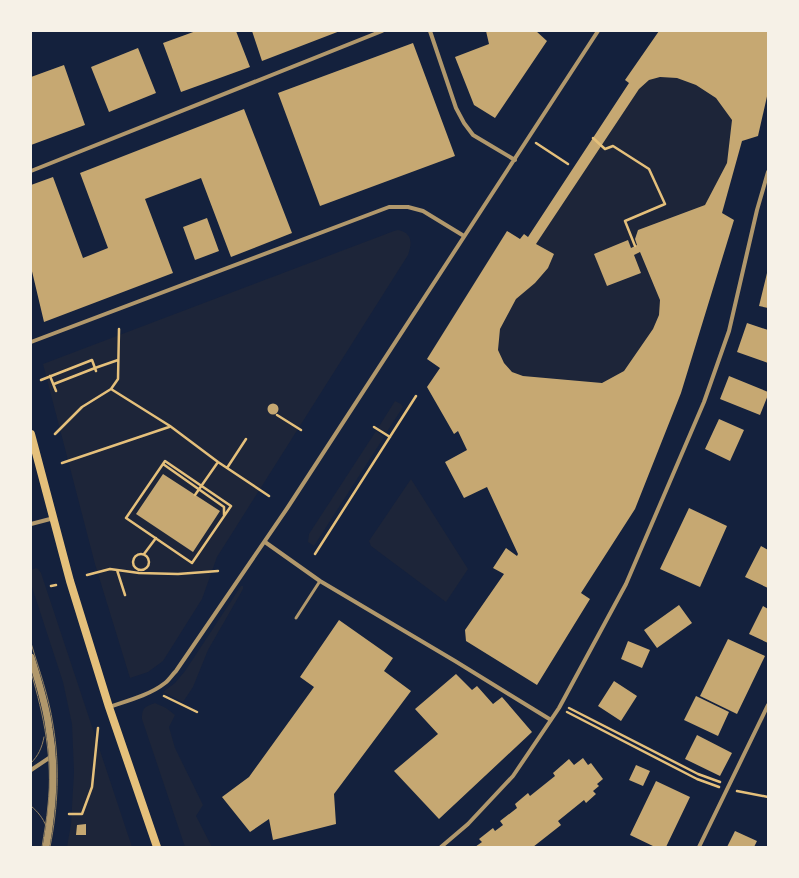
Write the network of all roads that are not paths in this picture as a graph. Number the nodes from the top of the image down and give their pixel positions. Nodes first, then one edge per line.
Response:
1 (382, 31) edge
2 (430, 31) edge
3 (598, 31) edge
4 (515, 160) junction
5 (31, 171) edge
6 (768, 172) edge
7 (464, 236) junction
8 (31, 342) edge
9 (31, 434) edge
10 (54, 518) junction
11 (31, 524) edge
12 (264, 542) junction
13 (320, 581) junction
14 (296, 618) dead end
15 (31, 657) edge
16 (768, 705) edge
17 (109, 707) junction
18 (551, 720) junction
19 (53, 756) junction
20 (31, 770) edge
21 (46, 847) edge
22 (157, 847) edge
23 (441, 847) edge
24 (699, 847) edge

1 - 5 street
2 - 4 street
3 - 4 street
4 - 7 street
6 - 18 street
7 - 8 street
7 - 12 street
9 - 10 main road
10 - 11 street
10 - 17 main road
12 - 13 street
12 - 17 street
13 - 14 lane
13 - 18 street
15 - 19 street
16 - 24 street
17 - 22 main road
18 - 23 street
19 - 20 street
19 - 21 street

